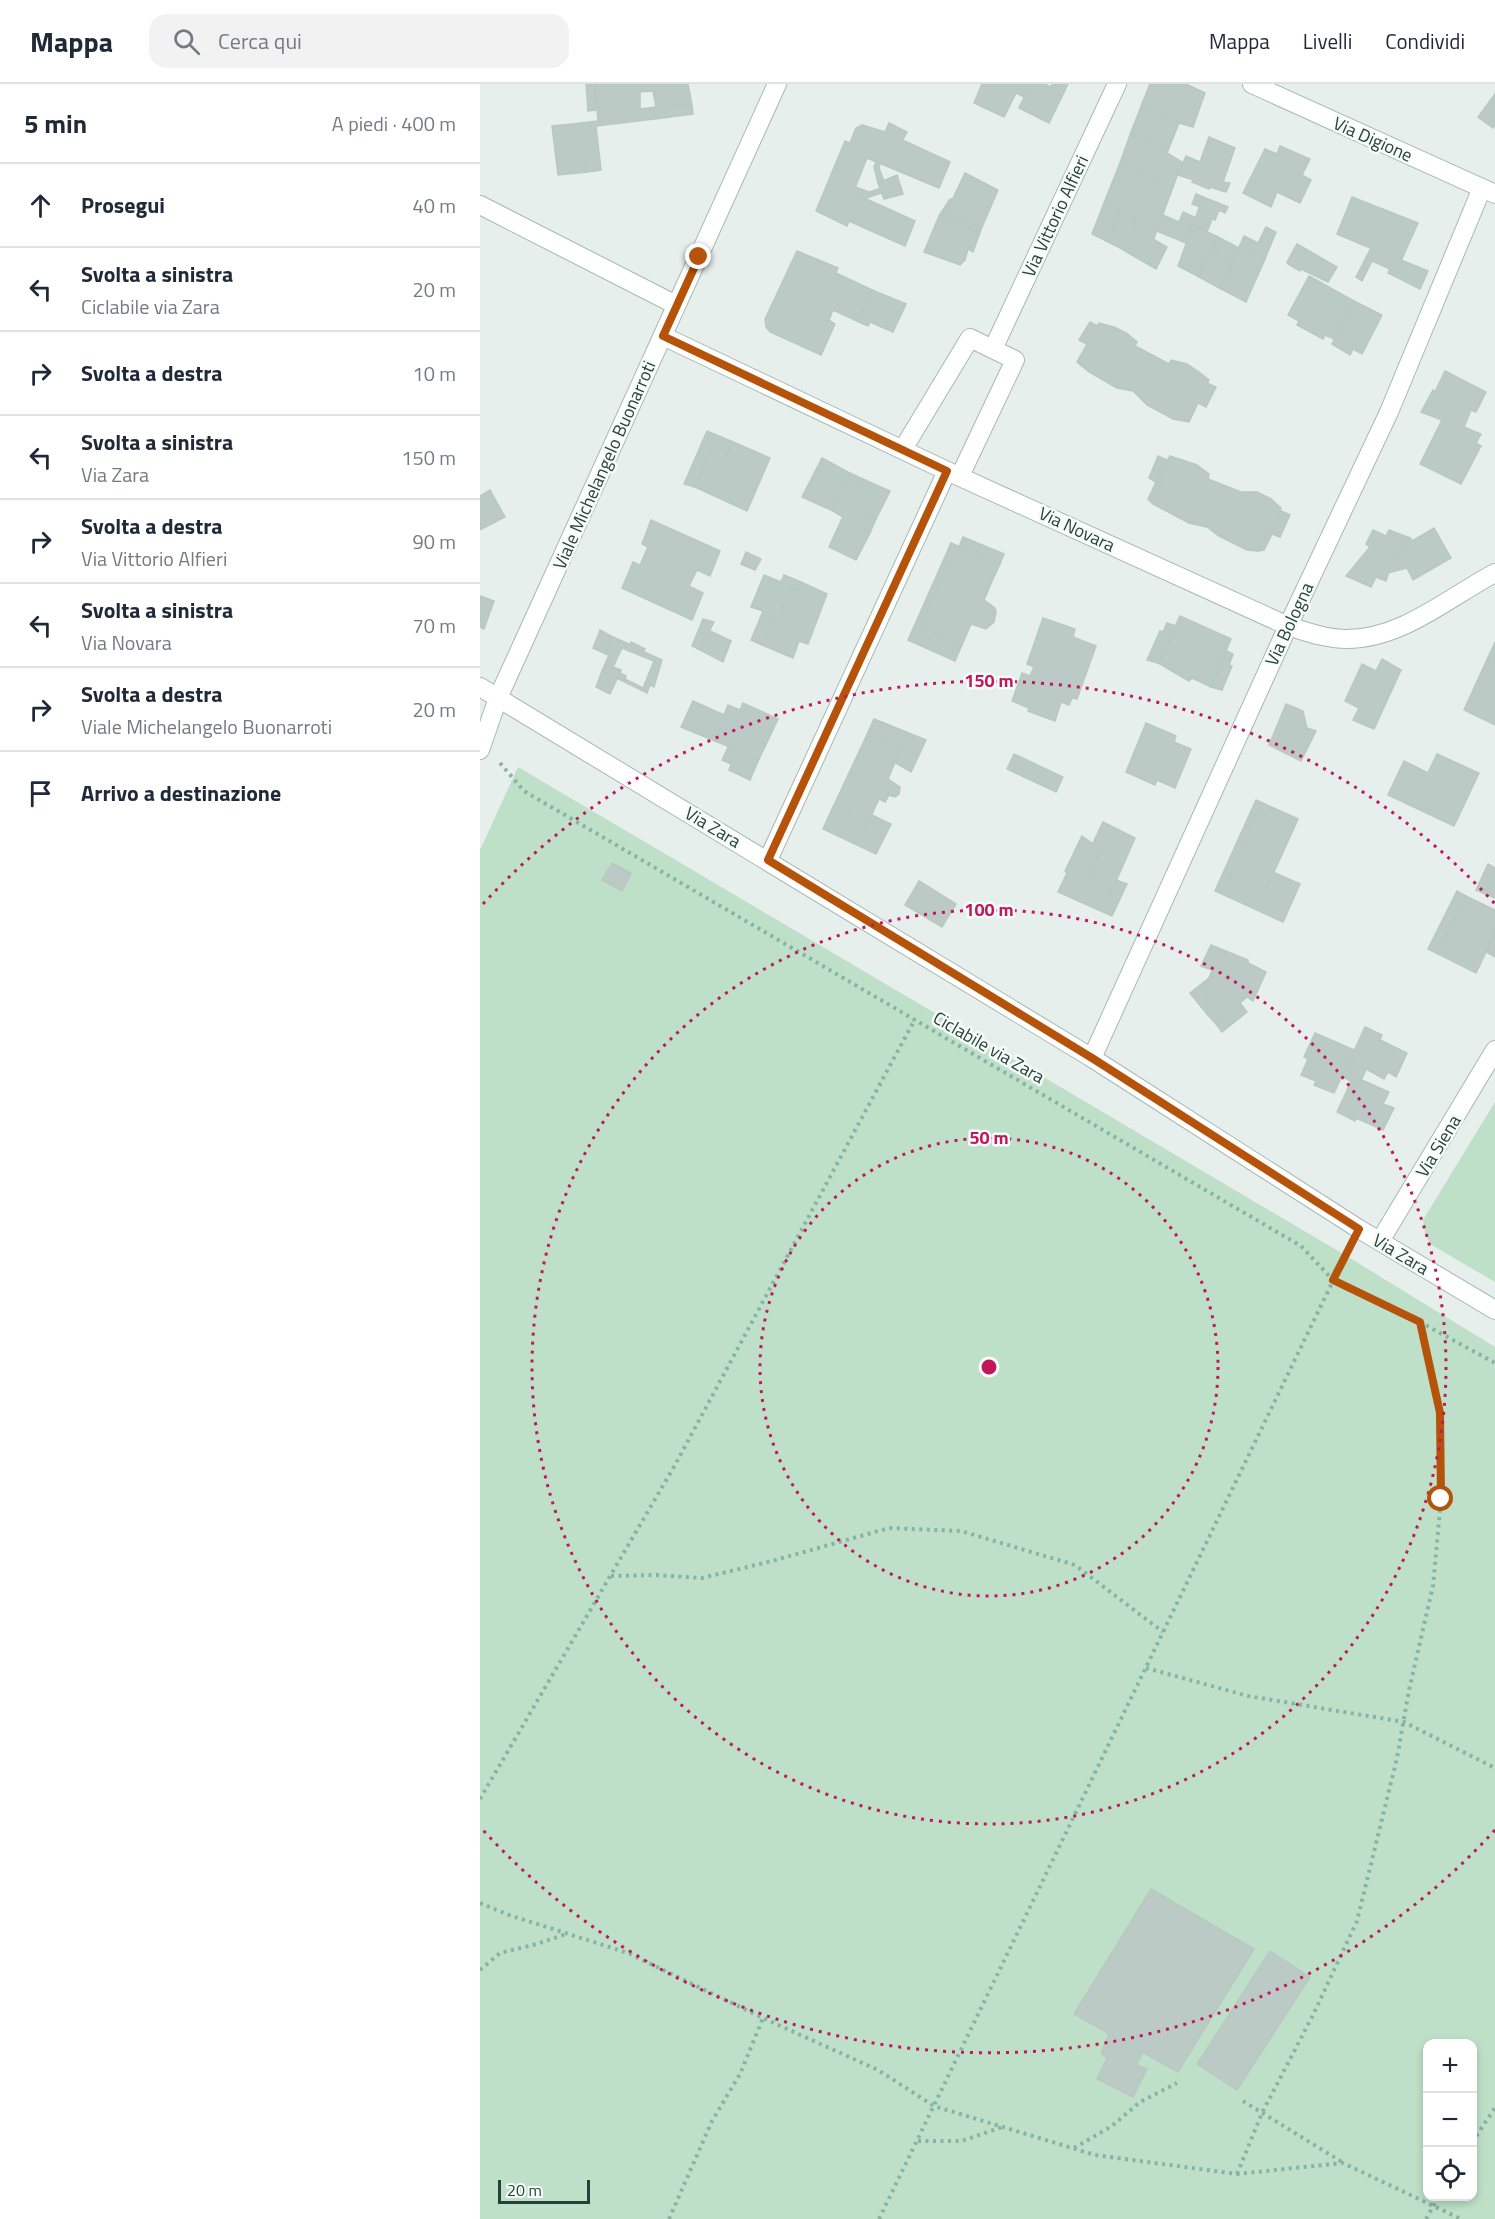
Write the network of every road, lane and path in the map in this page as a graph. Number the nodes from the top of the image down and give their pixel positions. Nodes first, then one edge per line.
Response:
1 (777, 84) edge
2 (1117, 84) edge
3 (1252, 84) edge
4 (1489, 191) edge
5 (480, 205) edge
6 (676, 305) junction
7 (663, 336) junction
8 (993, 349) junction
9 (903, 449) junction
10 (954, 474) junction
11 (1495, 573) edge
12 (1288, 626) junction
13 (480, 687) edge
14 (498, 698) junction
15 (481, 747) edge
16 (768, 860) junction
17 (915, 1019) junction
18 (1495, 1050) edge
19 (1092, 1058) junction
20 (1359, 1229) junction
21 (1380, 1241) junction
22 (1333, 1280) junction
23 (1495, 1310) edge
24 (1420, 1322) junction
25 (1495, 1363) edge
26 (611, 1576) junction
27 (1163, 1632) junction
28 (1146, 1668) junction
29 (1404, 1722) junction
30 (1495, 1768) edge
31 (480, 1799) edge
32 (480, 1903) edge
33 (568, 1933) junction
34 (480, 1970) edge
35 (763, 2018) junction
36 (1178, 2083) dead end
37 (1243, 2101) dead end
38 (934, 2106) junction
39 (1495, 2108) edge
40 (1262, 2113) junction
41 (1002, 2126) junction
42 (1477, 2136) edge
43 (918, 2140) junction
44 (1074, 2148) junction
45 (1343, 2163) junction
46 (1237, 2174) junction
47 (1436, 2201) edge
48 (1434, 2206) junction
49 (669, 2219) edge
50 (879, 2219) edge
51 (1426, 2219) edge
52 (1461, 2219) edge

1 - 6 street, Viale Michelangelo Buonarroti
2 - 8 street, Via Vittorio Alfieri
3 - 4 street, Via Digione
4 - 12 street, Via Bologna
5 - 6 street
6 - 7 street, Viale Michelangelo Buonarroti
7 - 9 street, Via Novara
7 - 14 street, Viale Michelangelo Buonarroti
8 - 9 street
8 - 10 street
9 - 10 street, Via Novara
10 - 12 street, Via Novara
10 - 16 street
11 - 12 street, Via Novara
12 - 19 street, Via Bologna
13 - 14 street, Via Zara
14 - 15 street, Viale Michelangelo Buonarroti
14 - 16 street, Via Zara
15 - 17 path, Ciclabile via Zara
16 - 19 street, Via Zara
17 - 22 path, Ciclabile via Zara
17 - 26 path
18 - 21 street, Via Siena
19 - 20 street, Via Zara
20 - 21 street, Via Zara
20 - 22 path
21 - 23 street, Via Zara
22 - 24 path, Ciclabile via Zara
22 - 27 path
24 - 25 path, Ciclabile via Zara
24 - 29 path
26 - 27 path
26 - 31 path
27 - 28 path
28 - 29 path
28 - 38 path
29 - 30 path
29 - 40 path
32 - 33 path
33 - 34 path
33 - 35 path
35 - 38 path
35 - 49 path
36 - 44 path
37 - 40 path
38 - 41 path
38 - 43 path
39 - 42 path
40 - 45 path
40 - 46 path
41 - 43 path
41 - 44 path
43 - 50 path
44 - 46 path
45 - 46 path
45 - 48 path
47 - 48 path
48 - 51 path
48 - 52 path

